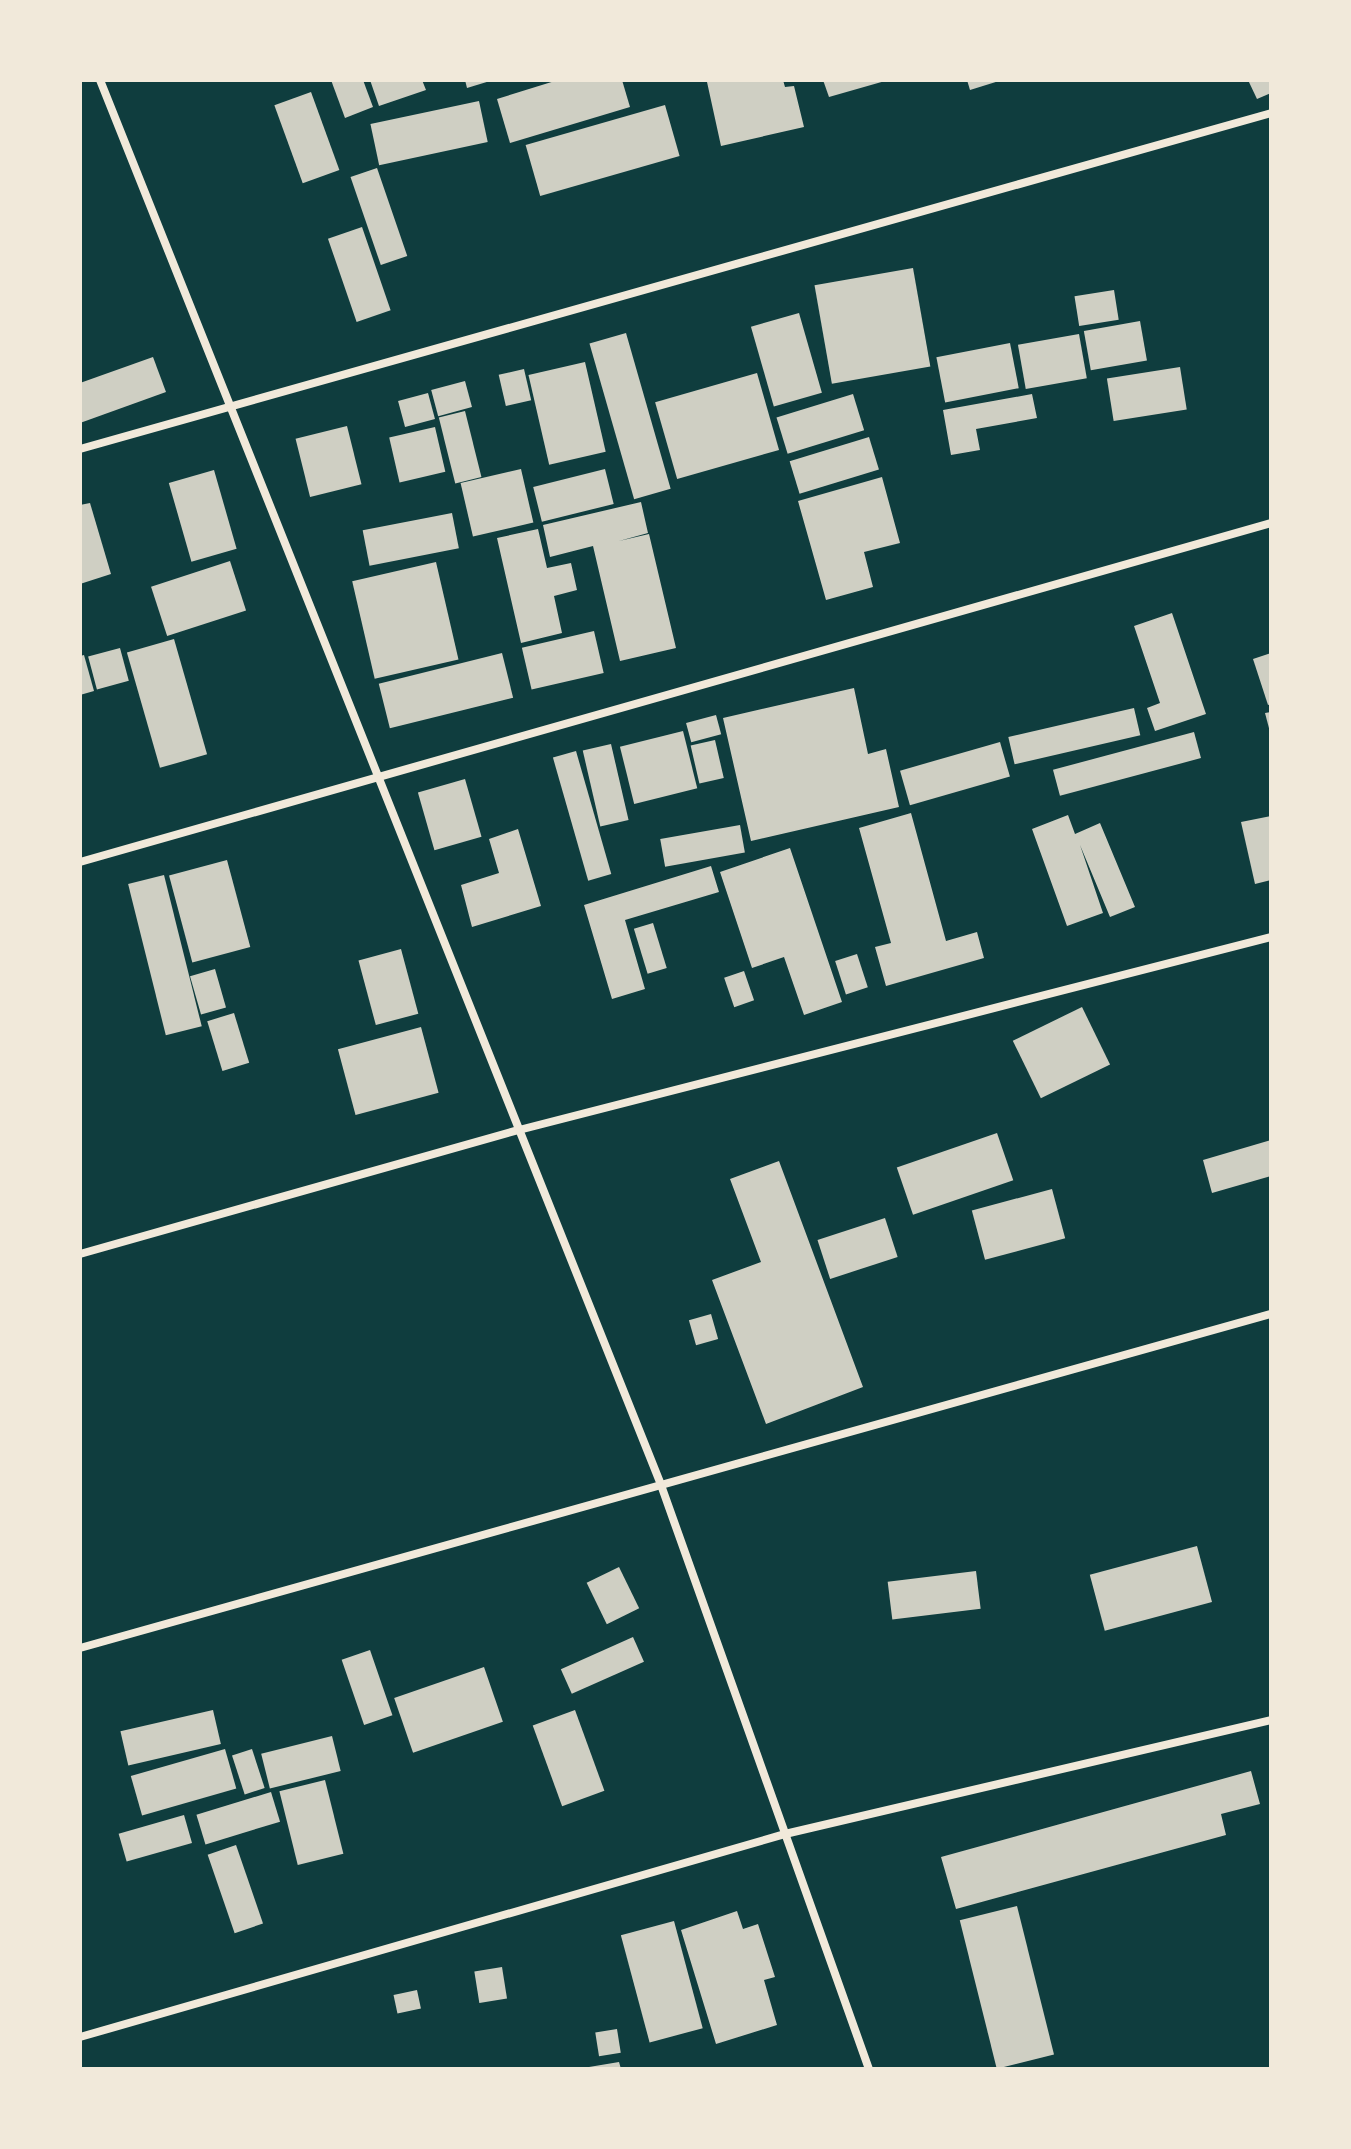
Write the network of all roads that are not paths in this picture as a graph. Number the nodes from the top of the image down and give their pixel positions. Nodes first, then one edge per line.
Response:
1 (100, 80) edge
2 (1271, 113) edge
3 (230, 407) junction
4 (80, 449) edge
5 (1271, 523) edge
6 (378, 777) junction
7 (80, 862) edge
8 (1271, 937) edge
9 (519, 1130) junction
10 (80, 1254) edge
11 (1271, 1314) edge
12 (661, 1485) junction
13 (80, 1648) edge
14 (1271, 1720) edge
15 (785, 1834) junction
16 (80, 2037) edge
17 (869, 2069) edge

1 - 3 street
2 - 3 street
3 - 4 street
3 - 6 street
5 - 6 street
6 - 7 street
6 - 9 street
8 - 9 street
9 - 10 street
9 - 12 street
11 - 12 street
12 - 13 street
12 - 15 street
14 - 15 street
15 - 16 street
15 - 17 street

